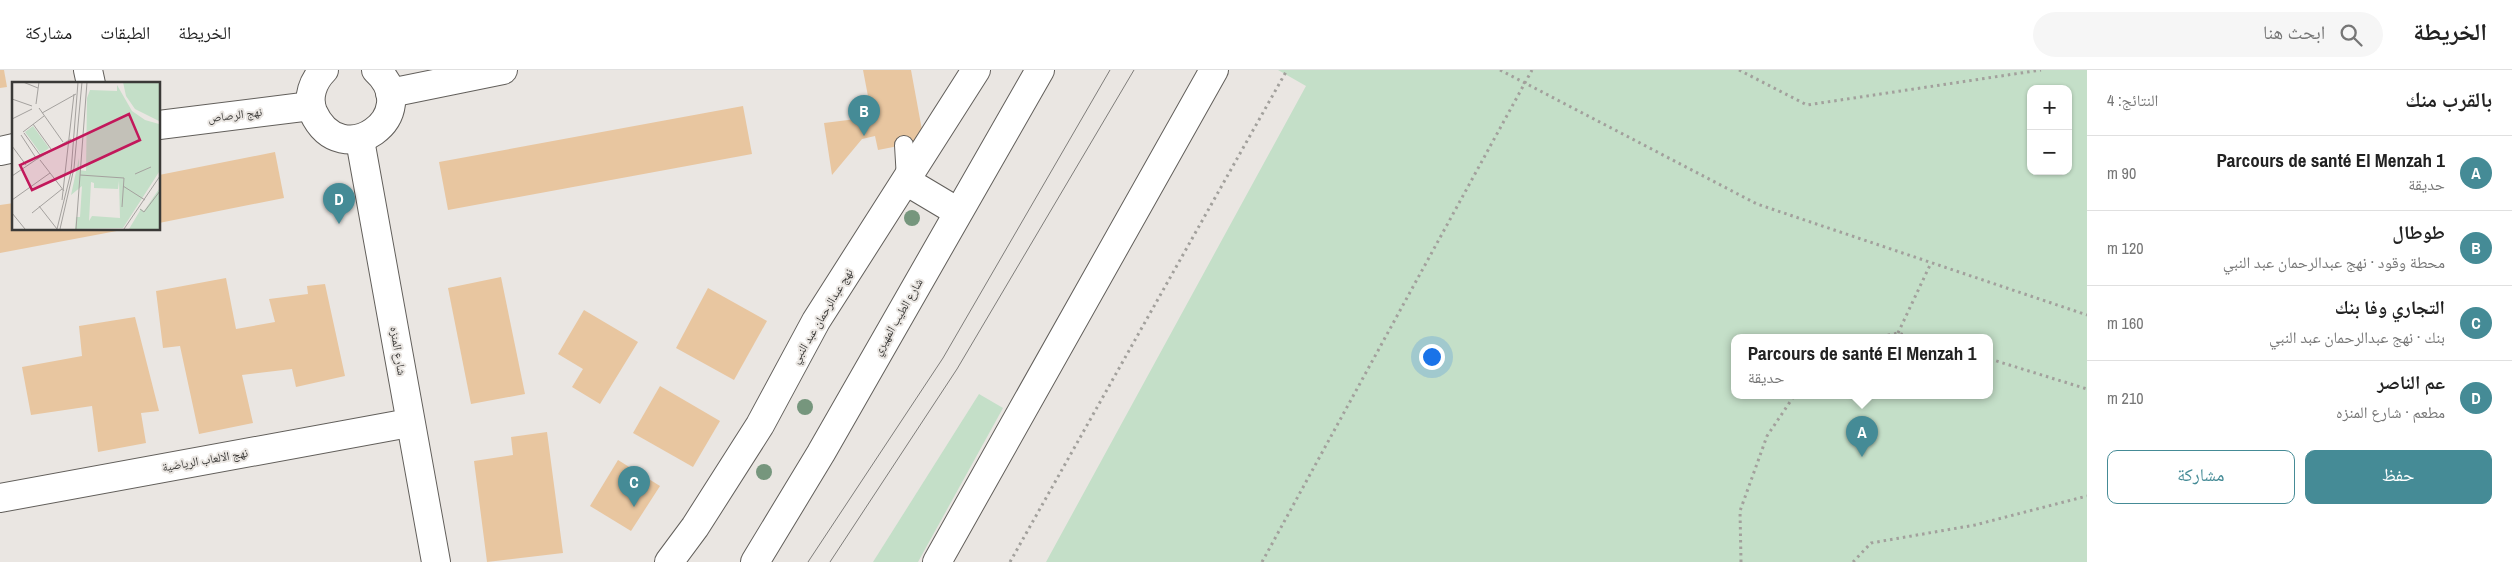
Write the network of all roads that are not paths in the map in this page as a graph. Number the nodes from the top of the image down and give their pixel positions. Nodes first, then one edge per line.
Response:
1 (503, 70) edge
2 (976, 70) edge
3 (1040, 70) edge
4 (1214, 70) edge
5 (383, 77) edge
6 (315, 82) edge
7 (160, 125) edge
8 (360, 140) junction
9 (904, 145) dead end
10 (906, 181) junction
11 (958, 212) junction
12 (410, 423) junction
13 (0, 498) edge
14 (436, 562) edge
15 (668, 562) edge
16 (755, 562) edge
17 (937, 562) edge

1 - 5 street
2 - 10 street, نهج عبدالرحمان عبد النبي
3 - 11 street, شارع الطيب المهيري
4 - 17 street
5 - 8 street
6 - 7 street, نهج الرصاص
6 - 8 street, نهج الرصاص
8 - 12 street, شارع المنزه
9 - 10 lane
10 - 11 street
10 - 15 street, نهج عبدالرحمان عبد النبي
11 - 16 street, شارع الطيب المهيري
12 - 13 street, نهج الالعاب الرياضية
12 - 14 street, شارع المنزه

